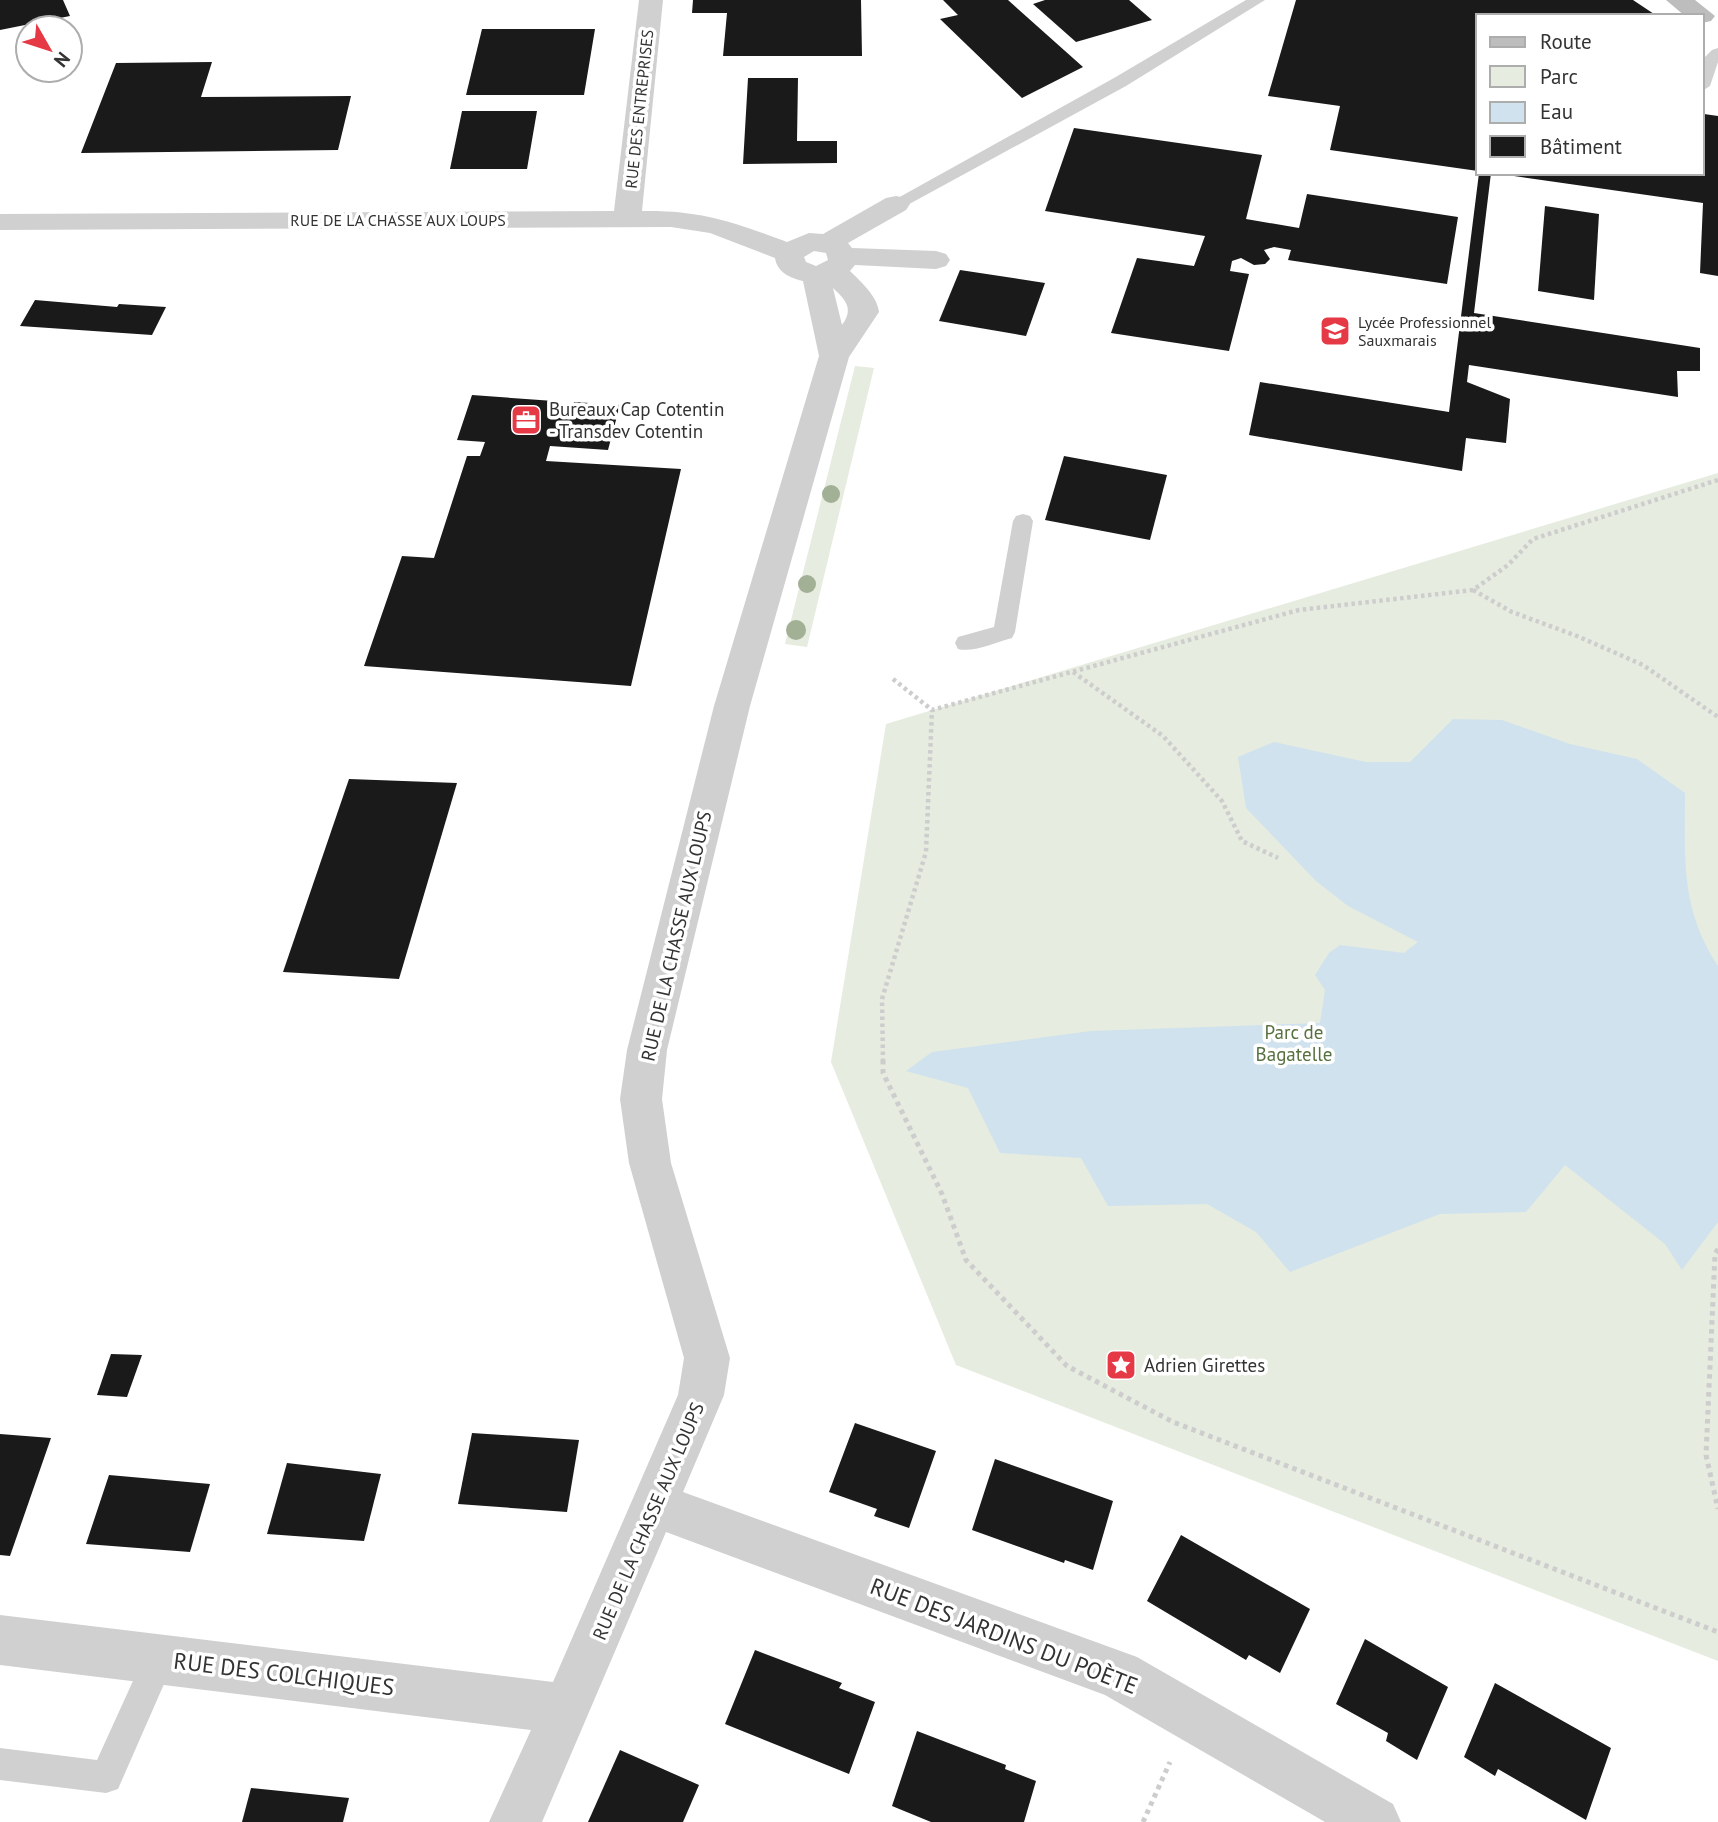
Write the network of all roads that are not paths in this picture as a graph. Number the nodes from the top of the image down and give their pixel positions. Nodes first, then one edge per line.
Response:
1 (651, 0) edge
2 (1257, 0) edge
3 (1678, 0) edge
4 (1699, 14) edge
5 (1718, 53) edge
6 (1704, 80) edge
7 (896, 204) joint
8 (627, 219) junction
9 (0, 222) edge
10 (936, 260) dead end
11 (830, 261) junction
12 (834, 356) junction
13 (1023, 521) dead end
14 (967, 643) dead end
15 (655, 1505) junction
16 (0, 1640) edge
17 (159, 1659) junction
18 (568, 1709) junction
19 (0, 1764) edge
20 (515, 1822) edge
21 (1375, 1822) edge

1 - 8 street, RUE DES ENTREPRISES
2 - 7 lane
3 - 4 street
5 - 6 lane
7 - 11 street
8 - 9 street, RUE DE LA CHASSE AUX LOUPS
8 - 11 street, RUE DE LA CHASSE AUX LOUPS
10 - 11 street
11 - 12 street, RUE DE LA CHASSE AUX LOUPS
11 - 12 street, RUE DE LA CHASSE AUX LOUPS
12 - 15 street, RUE DE LA CHASSE AUX LOUPS
13 - 14 lane
15 - 18 street, RUE DE LA CHASSE AUX LOUPS
15 - 21 street, RUE DES JARDINS DU POÈTE
16 - 17 street, RUE DES COLCHIQUES
17 - 18 street, RUE DES COLCHIQUES
17 - 19 lane
18 - 20 street, RUE DE LA CHASSE AUX LOUPS

